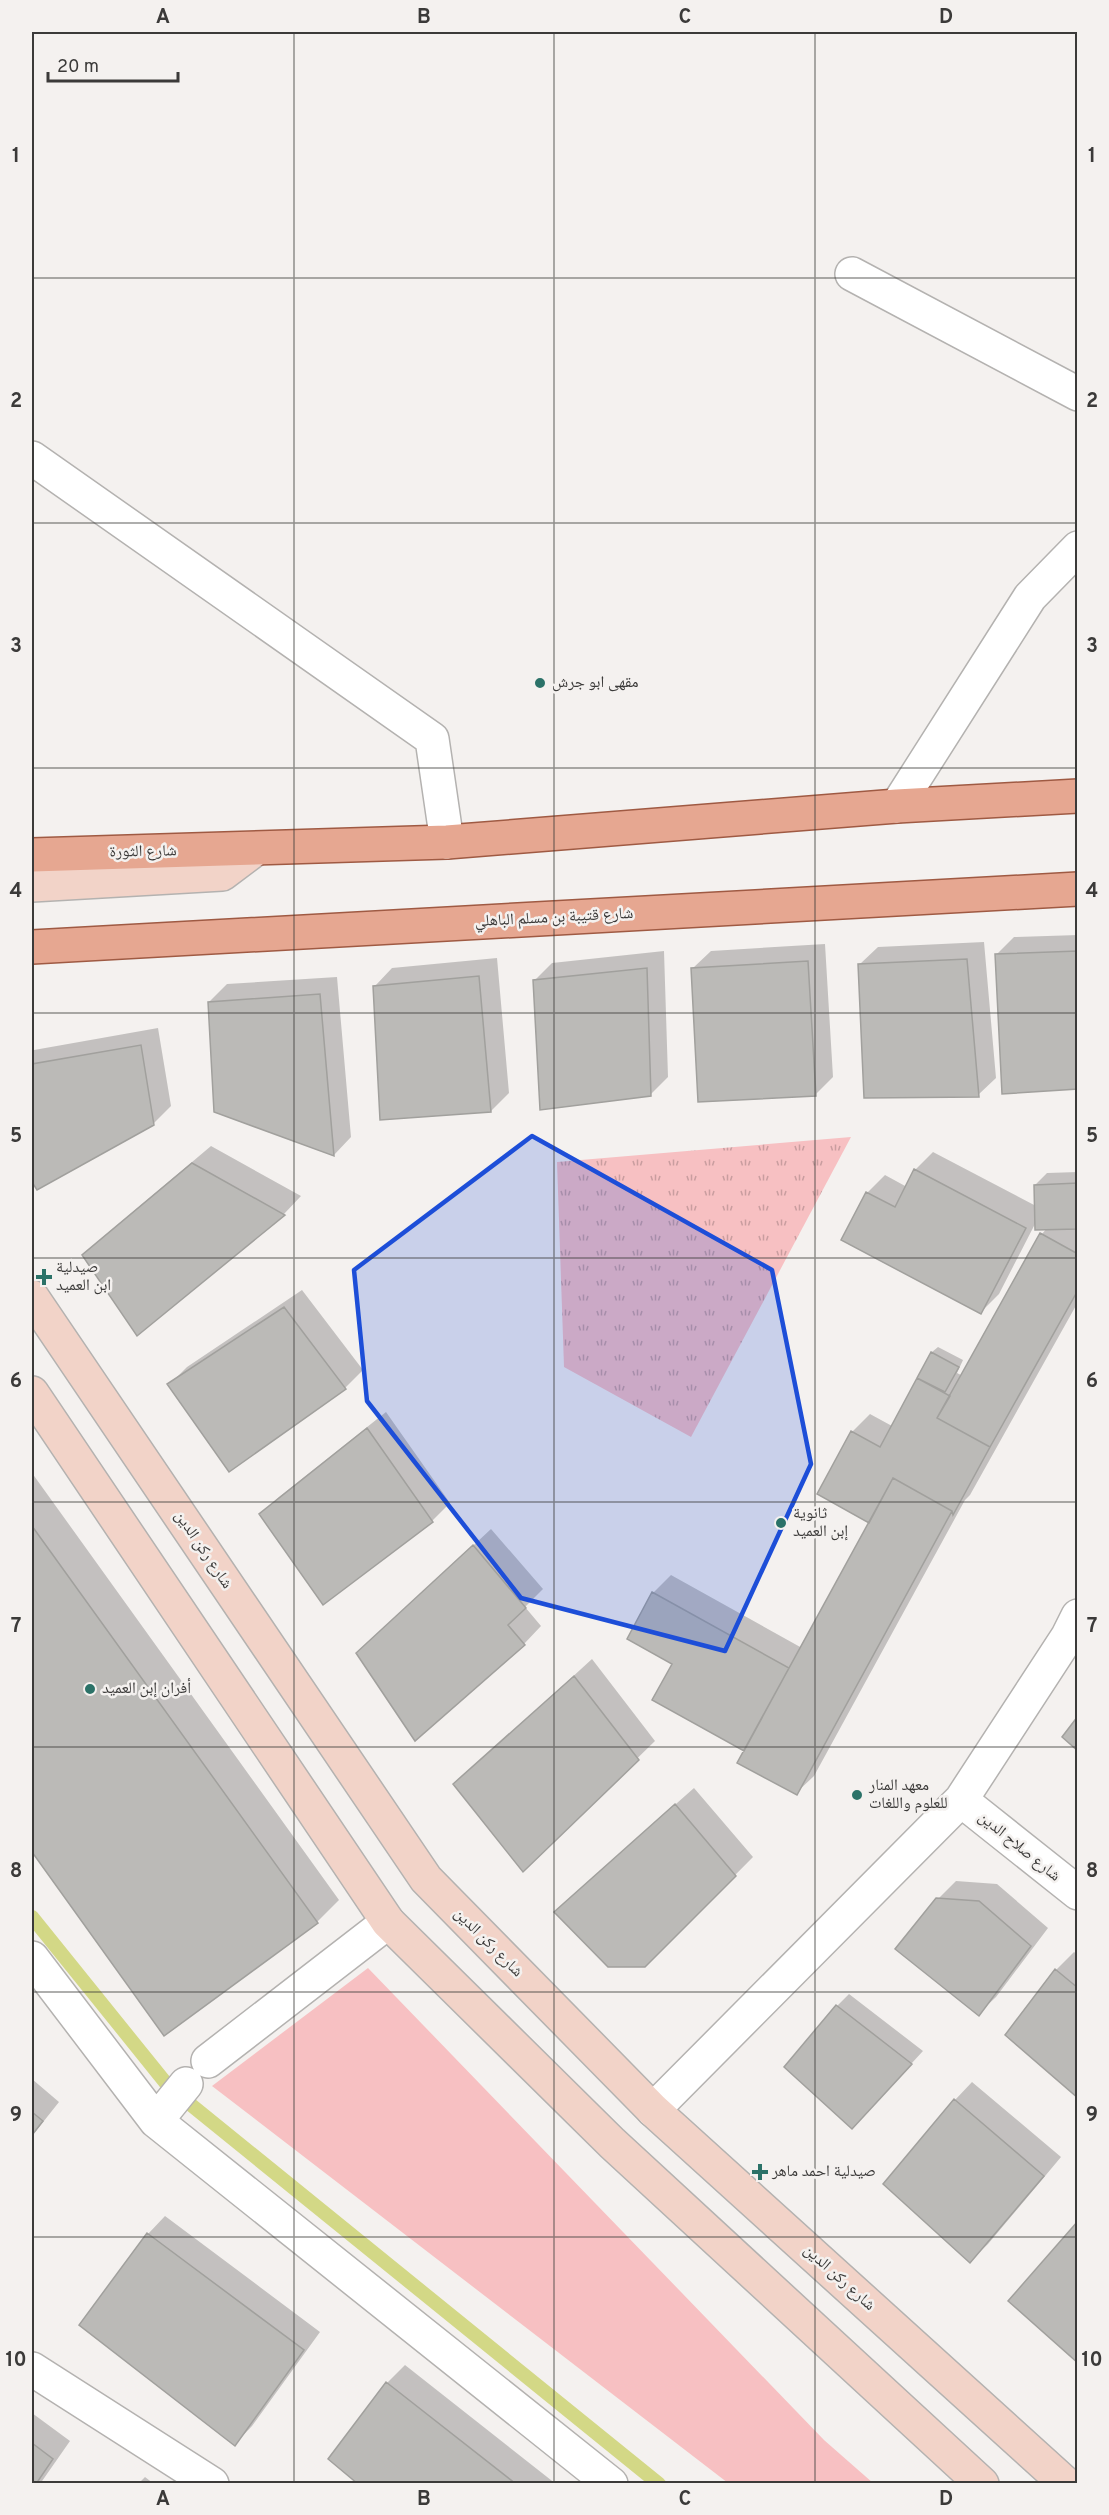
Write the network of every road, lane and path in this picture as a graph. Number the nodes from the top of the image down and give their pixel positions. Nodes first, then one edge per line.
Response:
1 (852, 274) dead end
2 (1077, 394) edge
3 (32, 459) edge
4 (1077, 548) edge
5 (1077, 796) edge
6 (897, 806) junction
7 (447, 842) junction
8 (254, 850) junction
9 (32, 855) edge
10 (32, 885) edge
11 (1077, 890) edge
12 (32, 947) edge
13 (32, 1297) edge
14 (32, 1393) edge
15 (1077, 1616) edge
16 (961, 1800) junction
17 (1077, 1893) edge
18 (388, 1922) junction
19 (32, 1958) edge
20 (208, 2061) dead end
21 (186, 2084) dead end
22 (653, 2110) junction
23 (156, 2121) junction
24 (32, 2369) edge
25 (212, 2484) edge
26 (611, 2484) edge
27 (982, 2484) edge
28 (1066, 2484) edge

1 - 2 street
3 - 7 street
4 - 6 street
5 - 6 main road
6 - 7 main road
7 - 8 main road
8 - 9 main road, شارع الثورة
8 - 10 main road
11 - 12 main road, شارع قتيبة بن مسلم الباهلي
13 - 22 main road, شارع ركن الدين
14 - 18 main road
15 - 16 street
16 - 17 street, شارع صلاح الدين
16 - 22 street
18 - 20 street
18 - 27 main road
19 - 23 street
21 - 23 street
22 - 28 main road, شارع ركن الدين
23 - 26 street
24 - 25 street

